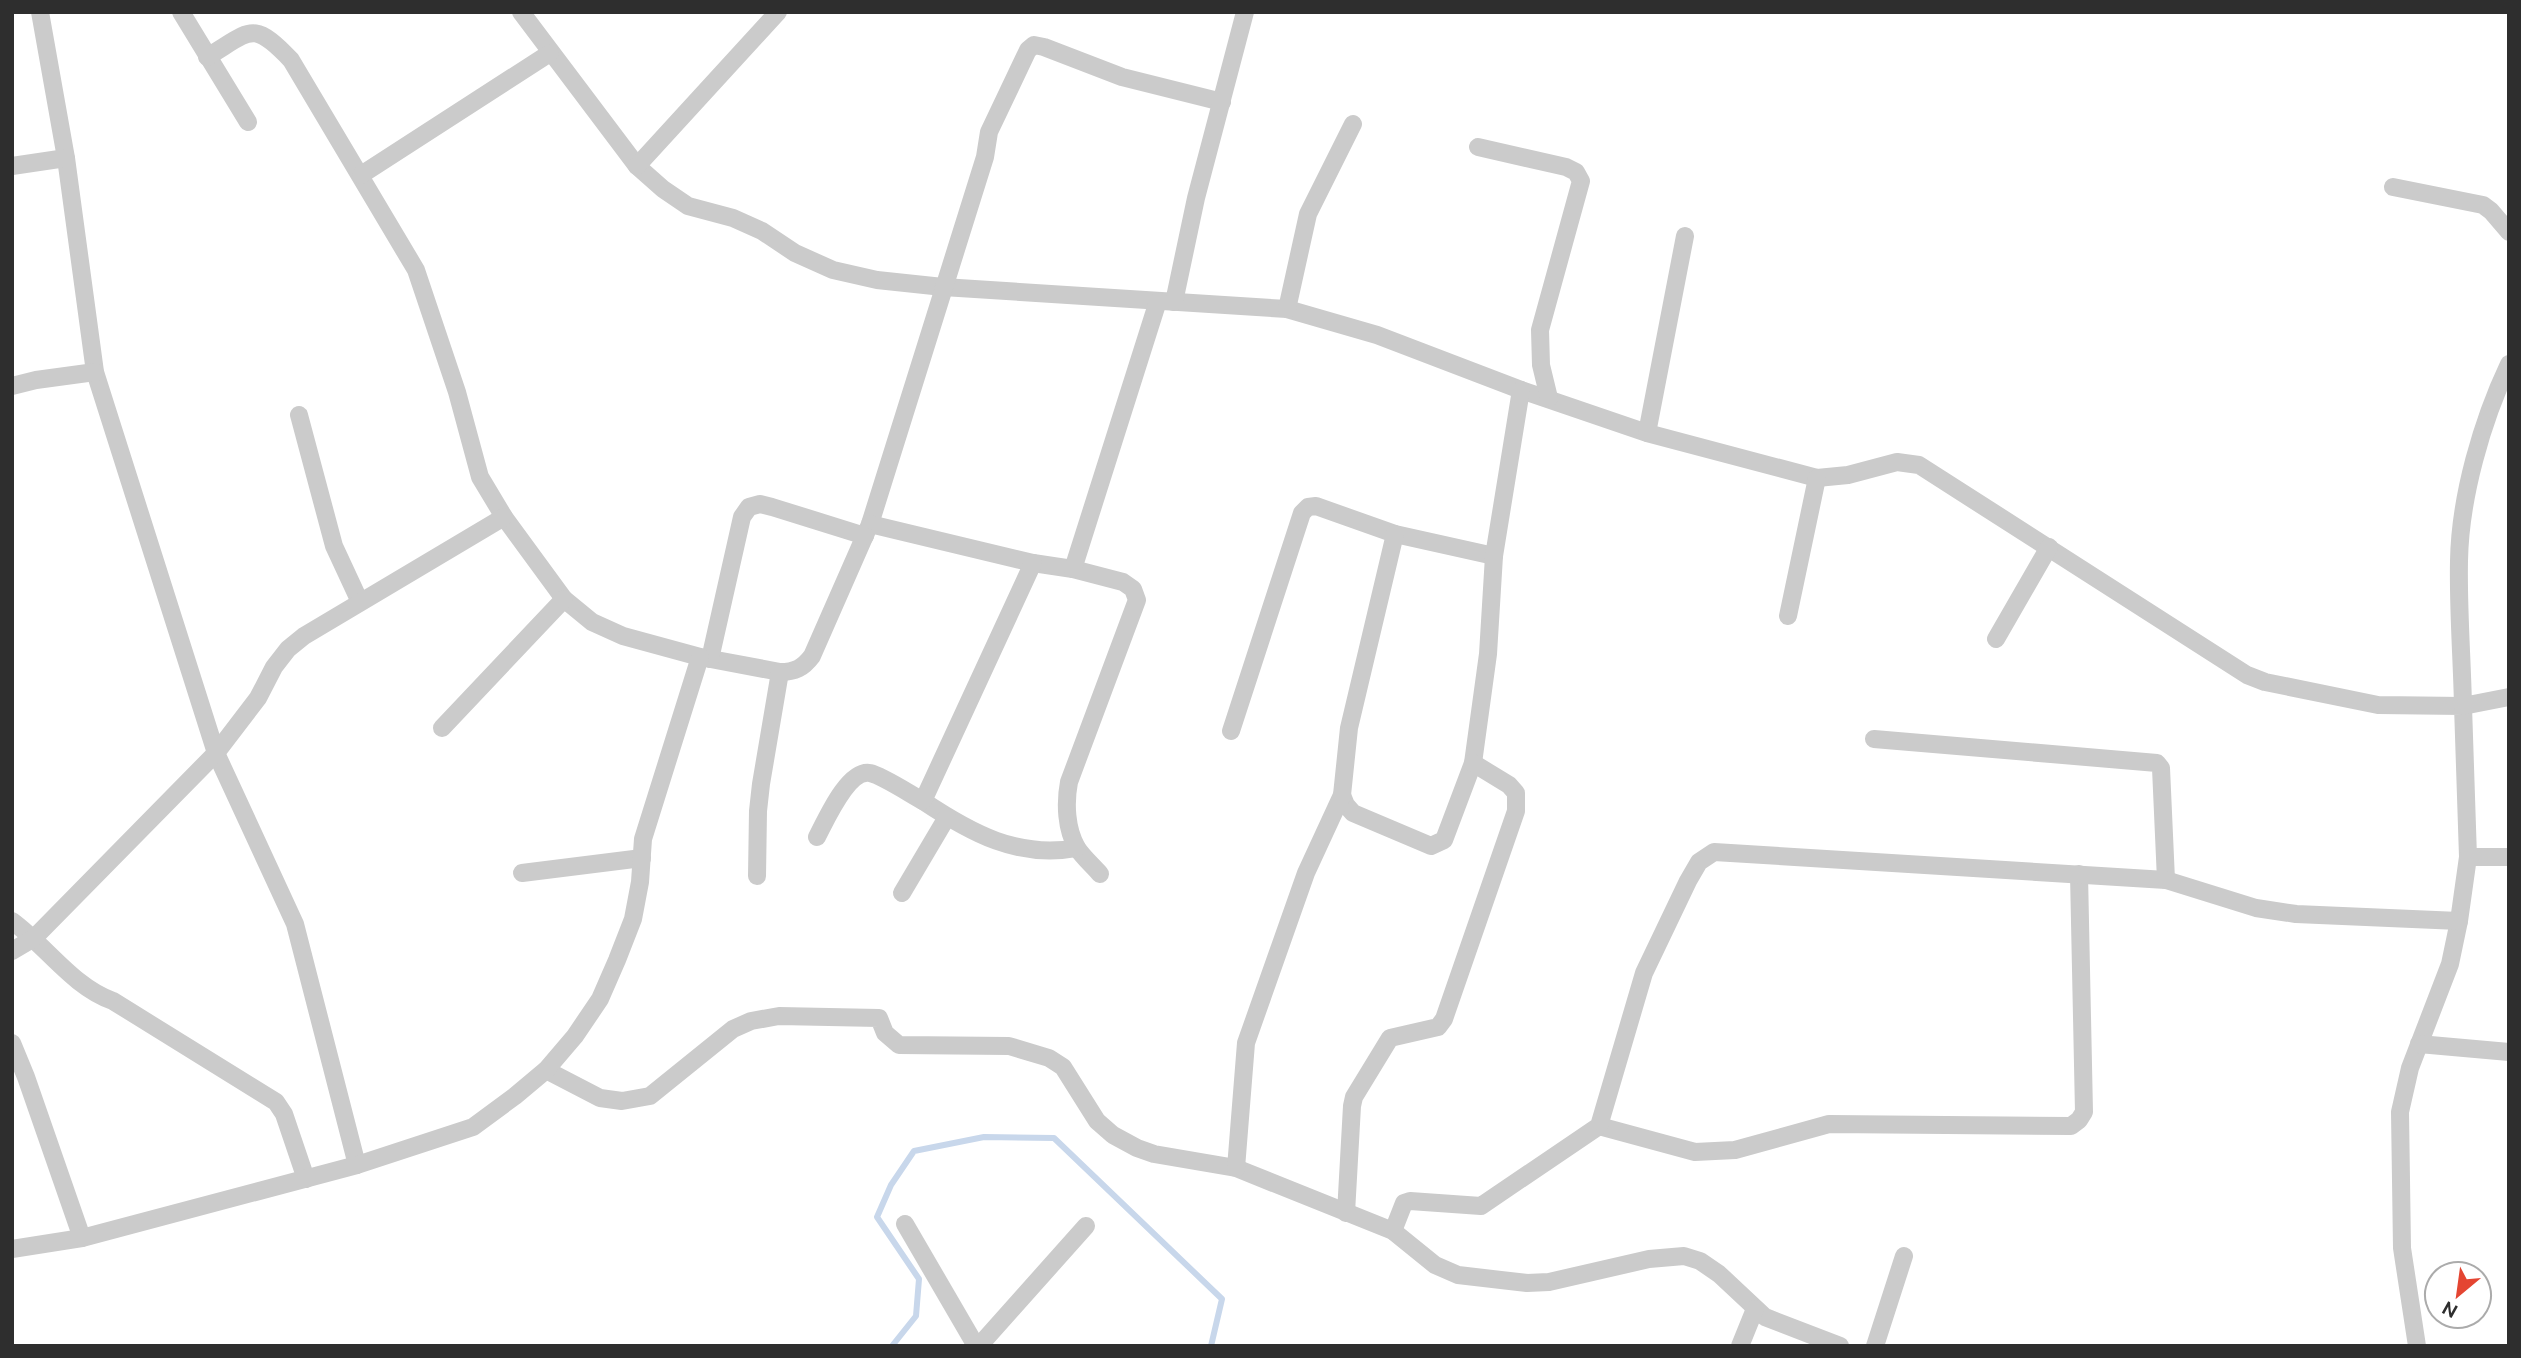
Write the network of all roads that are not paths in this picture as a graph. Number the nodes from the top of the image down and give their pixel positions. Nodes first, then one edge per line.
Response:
1 (40, 12) edge
2 (181, 12) edge
3 (778, 12) edge
4 (1245, 12) edge
5 (528, 14) edge
6 (550, 53) junction
7 (207, 57) junction
8 (1222, 102) junction
9 (248, 122) dead end
10 (1353, 124) dead end
11 (1478, 147) dead end
12 (65, 158) junction
13 (12, 166) edge
14 (637, 166) junction
15 (361, 175) junction
16 (2393, 187) dead end
17 (2509, 232) edge
18 (1685, 236) dead end
19 (943, 287) junction
20 (1166, 301) junction
21 (1287, 309) junction
22 (2509, 364) edge
23 (94, 372) junction
24 (12, 386) edge
25 (1521, 390) junction
26 (1549, 398) junction
27 (299, 415) dead end
28 (1647, 433) junction
29 (1817, 478) junction
30 (504, 517) junction
31 (867, 530) junction
32 (1395, 534) junction
33 (2049, 547) junction
34 (1493, 556) junction
35 (1033, 563) junction
36 (1073, 569) junction
37 (564, 599) junction
38 (360, 602) junction
39 (1788, 617) dead end
40 (1996, 639) dead end
41 (705, 658) junction
42 (780, 672) junction
43 (2509, 698) edge
44 (2463, 706) junction
45 (442, 728) dead end
46 (1231, 731) dead end
47 (1874, 739) dead end
48 (216, 753) junction
49 (1473, 763) junction
50 (1342, 795) junction
51 (923, 801) junction
52 (947, 817) junction
53 (817, 837) dead end
54 (1077, 848) junction
55 (2468, 857) junction
56 (2509, 857) edge
57 (642, 858) junction
58 (522, 873) dead end
59 (1100, 874) dead end
60 (2079, 874) junction
61 (757, 876) dead end
62 (2166, 880) junction
63 (902, 893) dead end
64 (12, 921) edge
65 (2459, 921) junction
66 (34, 938) junction
67 (12, 951) edge
68 (12, 1043) edge
69 (2419, 1044) junction
70 (2509, 1052) edge
71 (546, 1070) junction
72 (1599, 1126) junction
73 (357, 1165) junction
74 (1236, 1168) junction
75 (306, 1179) junction
76 (1346, 1213) junction
77 (905, 1224) dead end
78 (1086, 1226) dead end
79 (1393, 1231) junction
80 (82, 1238) junction
81 (12, 1249) edge
82 (1904, 1256) dead end
83 (1755, 1309) junction
84 (1801, 1338) edge
85 (978, 1346) edge
86 (1740, 1346) edge
87 (1840, 1346) edge
88 (1875, 1346) edge
89 (2417, 1346) edge

1 - 12 street
2 - 7 street
3 - 14 street
4 - 8 street
5 - 6 street
6 - 14 street
6 - 15 street
7 - 9 street
7 - 15 street
8 - 19 street
8 - 20 street
10 - 21 street
11 - 26 street
12 - 13 street
12 - 23 street
14 - 19 street
15 - 30 street
16 - 17 street
18 - 28 street
19 - 20 street
19 - 31 street
20 - 21 street
20 - 36 street
21 - 25 street
22 - 44 street
23 - 24 street
23 - 48 street
25 - 26 street
25 - 34 street
26 - 28 street
27 - 38 street
28 - 29 street
29 - 33 street
29 - 39 street
30 - 37 street
30 - 38 street
31 - 35 street
31 - 41 street
31 - 42 street
32 - 34 street
32 - 46 street
32 - 50 street
33 - 40 street
33 - 44 street
34 - 49 street
35 - 36 street
35 - 51 street
36 - 54 street
37 - 41 street
37 - 45 street
38 - 48 street
41 - 42 street
41 - 57 street
42 - 61 street
43 - 44 street
44 - 55 street
47 - 62 street
48 - 66 street
48 - 73 street
49 - 50 street
49 - 76 street
50 - 74 street
51 - 52 street
51 - 53 street
52 - 54 street
52 - 63 street
54 - 59 street
55 - 56 street
55 - 65 street
57 - 58 street
57 - 71 street
60 - 62 street
60 - 72 street
60 - 72 street
62 - 65 street
64 - 66 street
65 - 69 street
66 - 67 street
66 - 75 street
68 - 80 street
69 - 70 street
69 - 89 street
71 - 73 street
71 - 74 street
72 - 79 street
73 - 75 street
74 - 76 street
75 - 80 street
76 - 79 street
77 - 85 street
78 - 85 street
79 - 83 street
80 - 81 street
82 - 88 street
83 - 84 street
83 - 86 street
84 - 87 street

